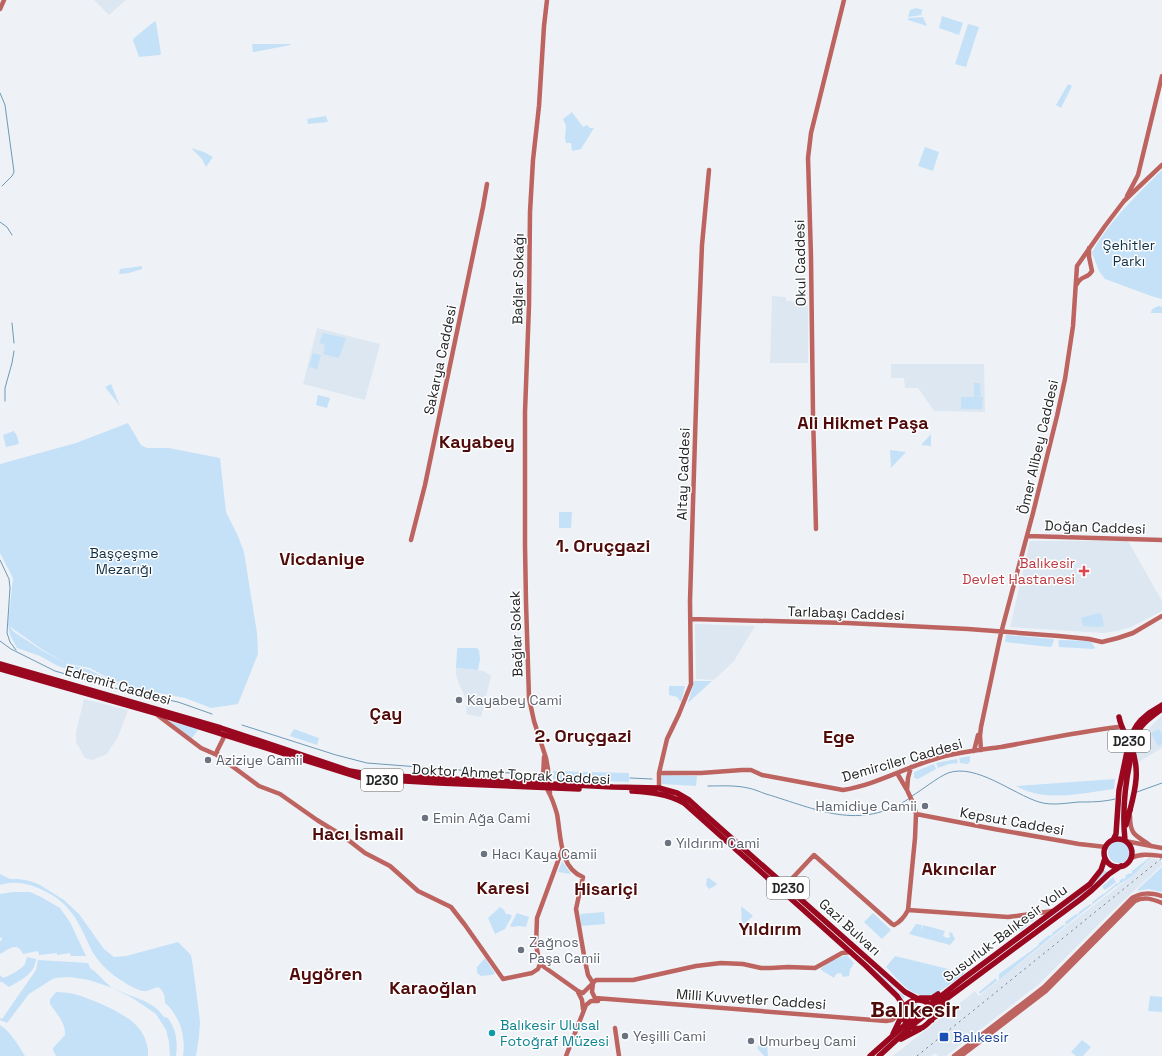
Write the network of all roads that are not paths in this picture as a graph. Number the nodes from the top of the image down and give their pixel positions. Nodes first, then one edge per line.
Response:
1 (4, 0) edge
2 (547, 0) edge
3 (844, 0) edge
4 (0, 9) edge
5 (1162, 76) edge
6 (1162, 165) edge
7 (708, 170) dead end
8 (487, 184) dead end
9 (1124, 201) junction
10 (1089, 248) junction
11 (1076, 288) junction
12 (816, 529) dead end
13 (1027, 536) junction
14 (411, 540) dead end
15 (1162, 540) edge
16 (525, 559) joint
17 (1162, 616) edge
18 (690, 619) junction
19 (1002, 632) junction
20 (0, 664) edge
21 (0, 669) edge
22 (1162, 704) edge
23 (1162, 709) edge
24 (154, 713) junction
25 (1119, 718) dead end
26 (981, 727) junction
27 (1118, 727) dead end
28 (229, 730) junction
29 (981, 750) junction
30 (974, 751) junction
31 (217, 755) junction
32 (911, 767) junction
33 (659, 773) junction
34 (897, 773) junction
35 (547, 785) junction
36 (907, 790) junction
37 (658, 791) junction
38 (1121, 809) junction
39 (1130, 811) junction
40 (916, 814) junction
41 (1124, 831) junction
42 (1113, 840) junction
43 (1125, 840) junction
44 (1151, 846) junction
45 (1106, 847) junction
46 (1162, 848) edge
47 (562, 850) junction
48 (1162, 856) edge
49 (1106, 858) junction
50 (1131, 858) junction
51 (1121, 866) junction
52 (785, 886) junction
53 (1162, 896) edge
54 (1162, 903) edge
55 (908, 910) junction
56 (1055, 911) junction
57 (851, 952) junction
58 (540, 964) junction
59 (964, 978) junction
60 (593, 983) junction
61 (578, 991) junction
62 (916, 998) junction
63 (945, 999) junction
64 (623, 1001) junction
65 (931, 1008) junction
66 (904, 1010) junction
67 (582, 1013) junction
68 (932, 1020) junction
69 (911, 1024) junction
70 (615, 1028) dead end
71 (921, 1028) junction
72 (892, 1036) junction
73 (894, 1043) junction
74 (566, 1056) edge
75 (619, 1056) edge
76 (870, 1056) edge
77 (879, 1056) edge
78 (954, 1056) edge
79 (961, 1056) edge

1 - 4 main road
2 - 16 main road, Bağlar Sokağı
3 - 12 main road, Okul Caddesi
5 - 9 main road
6 - 9 main road
7 - 18 main road, Altay Caddesi
8 - 14 main road, Sakarya Caddesi
9 - 10 main road
10 - 11 main road, Ömer Alibey Caddesi
10 - 11 main road
11 - 13 main road, Ömer Alibey Caddesi
13 - 15 main road, Doğan Caddesi
13 - 19 main road, Ömer Alibey Caddesi
16 - 35 main road, Bağlar Sokak
17 - 19 main road, Tarlabaşı Caddesi
18 - 19 main road, Tarlabaşı Caddesi
18 - 33 main road, Altay Caddesi
19 - 26 main road, Ömer Alibey Caddesi
20 - 28 highway, Edremit Caddesi / D230
21 - 24 highway, Edremit Caddesi / D230
22 - 38 highway, D230
23 - 38 highway, D230
24 - 28 highway, Edremit Caddesi / D230
24 - 31 main road
25 - 39 highway, bridge
26 - 29 main road
26 - 30 main road
27 - 29 main road, Demirciler Caddesi
28 - 31 main road
28 - 35 highway, Doktor Ahmet Toprak Caddesi / D230
28 - 35 highway, Doktor Ahmet Toprak Caddesi / D230
29 - 30 main road, Demirciler Caddesi
30 - 32 main road, Demirciler Caddesi
31 - 58 main road
32 - 34 main road, Demirciler Caddesi
32 - 36 main road
33 - 34 main road, Demirciler Caddesi
33 - 37 main road, Altay Caddesi
34 - 36 main road
35 - 37 highway, Doktor Ahmet Toprak Caddesi / D230
35 - 37 highway, Doktor Ahmet Toprak Caddesi / D230
35 - 47 main road, Bağlar Sokak
36 - 40 main road
37 - 52 highway, Gazi Bulvarı / D230
37 - 57 highway, Gazi Bulvarı / D230
38 - 41 highway, D230
38 - 42 highway, D230
39 - 41 highway
39 - 44 main road
40 - 45 main road, Kepsut Caddesi
40 - 55 main road
41 - 43 highway, D230
42 - 43 highway
42 - 45 highway
43 - 44 main road
43 - 50 highway
44 - 46 main road
45 - 49 highway
47 - 58 main road
47 - 60 main road
48 - 50 main road
49 - 51 highway
49 - 56 highway, Susurluk-Balıkesir Yolu
50 - 51 highway
51 - 63 highway, Susurluk-Balıkesir Yolu
52 - 55 main road
52 - 62 highway, Gazi Bulvarı / D230
53 - 78 main road
54 - 79 main road
55 - 56 main road
56 - 59 highway, Susurluk-Balıkesir Yolu
57 - 60 main road
57 - 66 highway, Gazi Bulvarı / D230
58 - 61 main road
59 - 62 highway
59 - 65 highway, Susurluk-Balıkesir Yolu
60 - 61 main road
60 - 64 main road, Milli Kuvvetler Caddesi
61 - 67 main road
62 - 65 highway, Gazi Bulvarı
62 - 66 highway
63 - 65 highway, Susurluk-Balıkesir Yolu
63 - 68 highway
64 - 66 main road, Milli Kuvvetler Caddesi
64 - 67 main road
65 - 68 highway
65 - 69 highway, Susurluk-Balıkesir Yolu
66 - 69 highway
66 - 72 highway
67 - 74 main road
68 - 71 highway
69 - 71 highway
69 - 72 highway, Susurluk-Balıkesir Yolu
69 - 73 highway
70 - 75 main road
71 - 73 highway
72 - 76 highway, Susurluk-Balıkesir Yolu
73 - 77 highway

